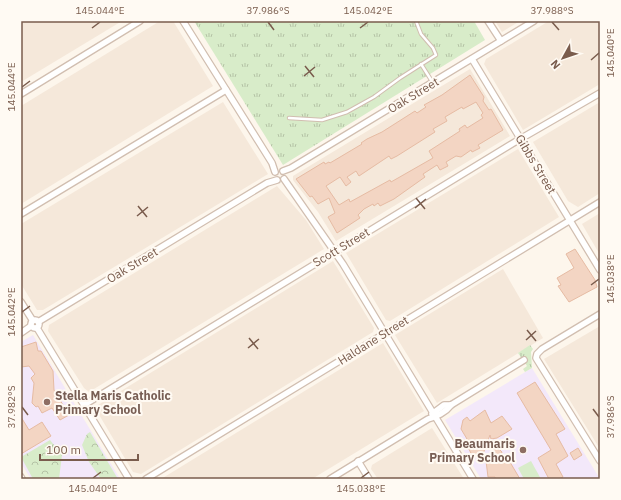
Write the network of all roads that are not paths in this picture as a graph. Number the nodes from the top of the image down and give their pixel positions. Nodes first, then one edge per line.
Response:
1 (140, 21) edge
2 (183, 21) edge
3 (416, 21) edge
4 (488, 21) edge
5 (534, 21) edge
6 (500, 41) junction
7 (472, 59) junction
8 (421, 64) junction
9 (433, 83) junction
10 (226, 90) junction
11 (600, 93) edge
12 (21, 94) edge
13 (289, 118) dead end
14 (521, 140) junction
15 (280, 176) junction
16 (600, 202) edge
17 (21, 214) edge
18 (570, 220) junction
19 (334, 251) junction
20 (600, 270) edge
21 (21, 302) edge
22 (600, 314) edge
23 (35, 324) junction
24 (21, 333) edge
25 (386, 333) junction
26 (524, 360) dead end
27 (84, 405) junction
28 (434, 414) junction
29 (600, 461) edge
30 (358, 462) junction
31 (129, 479) edge
32 (146, 479) edge
33 (330, 479) edge
34 (369, 479) edge
35 (473, 479) edge

1 - 12 street
2 - 10 street
3 - 8 lane
4 - 6 street
5 - 6 street, Oak Street
6 - 7 street, Oak Street
7 - 9 street, Oak Street
7 - 14 street, Gibbs Street
8 - 9 lane
8 - 13 lane
9 - 15 street, Oak Street
10 - 15 street
10 - 17 street
11 - 14 street, Scott Street
14 - 18 street, Gibbs Street
14 - 19 street, Scott Street
15 - 19 street
15 - 23 street, Oak Street
16 - 18 street, Haldane Street
18 - 20 street, Gibbs Street
18 - 25 street, Haldane Street
19 - 25 street
19 - 27 street, Scott Street
21 - 23 street
22 - 29 street
23 - 24 street, Oak Street
23 - 27 street
25 - 28 street
25 - 32 street, Haldane Street
26 - 28 street
27 - 31 street
28 - 30 street
28 - 35 street
30 - 33 street
30 - 34 street

